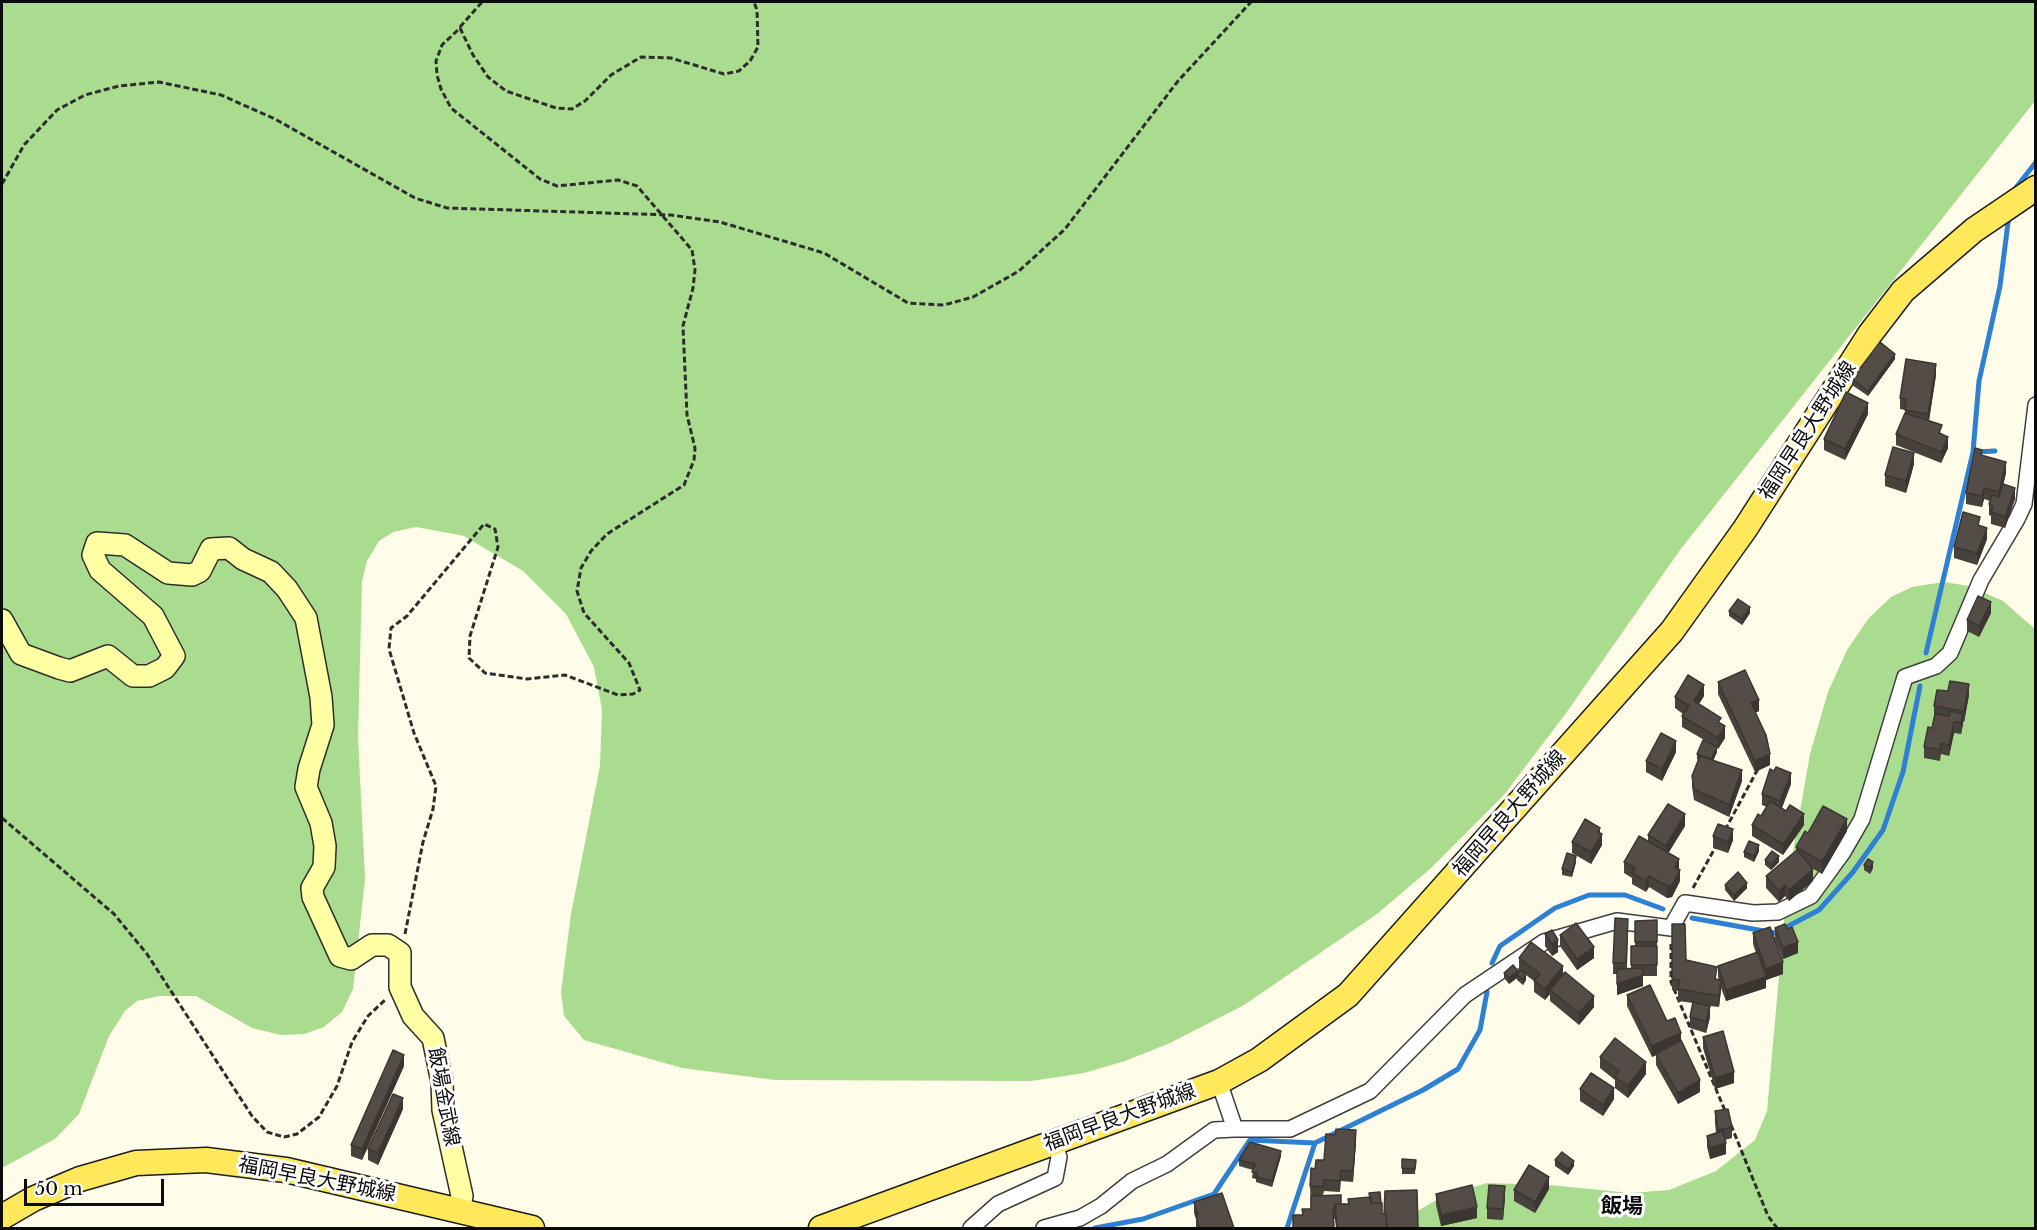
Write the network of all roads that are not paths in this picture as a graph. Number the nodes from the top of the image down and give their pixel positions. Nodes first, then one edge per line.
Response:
1 (2034, 189) edge
2 (2036, 405) edge
3 (2, 620) edge
4 (1219, 1082) junction
5 (1235, 1129) junction
6 (1054, 1142) junction
7 (459, 1211) junction
8 (2, 1216) edge
9 (532, 1228) edge
10 (820, 1228) edge
11 (971, 1228) edge
12 (1044, 1228) edge

1 - 4 main road, 福岡早良大野城線
2 - 5 street
3 - 7 main road, 飯場金武線
4 - 5 street
4 - 6 main road, 福岡早良大野城線
5 - 12 street
6 - 10 main road, 福岡早良大野城線
6 - 11 street
7 - 8 main road, 福岡早良大野城線
7 - 9 main road, 福岡早良大野城線

